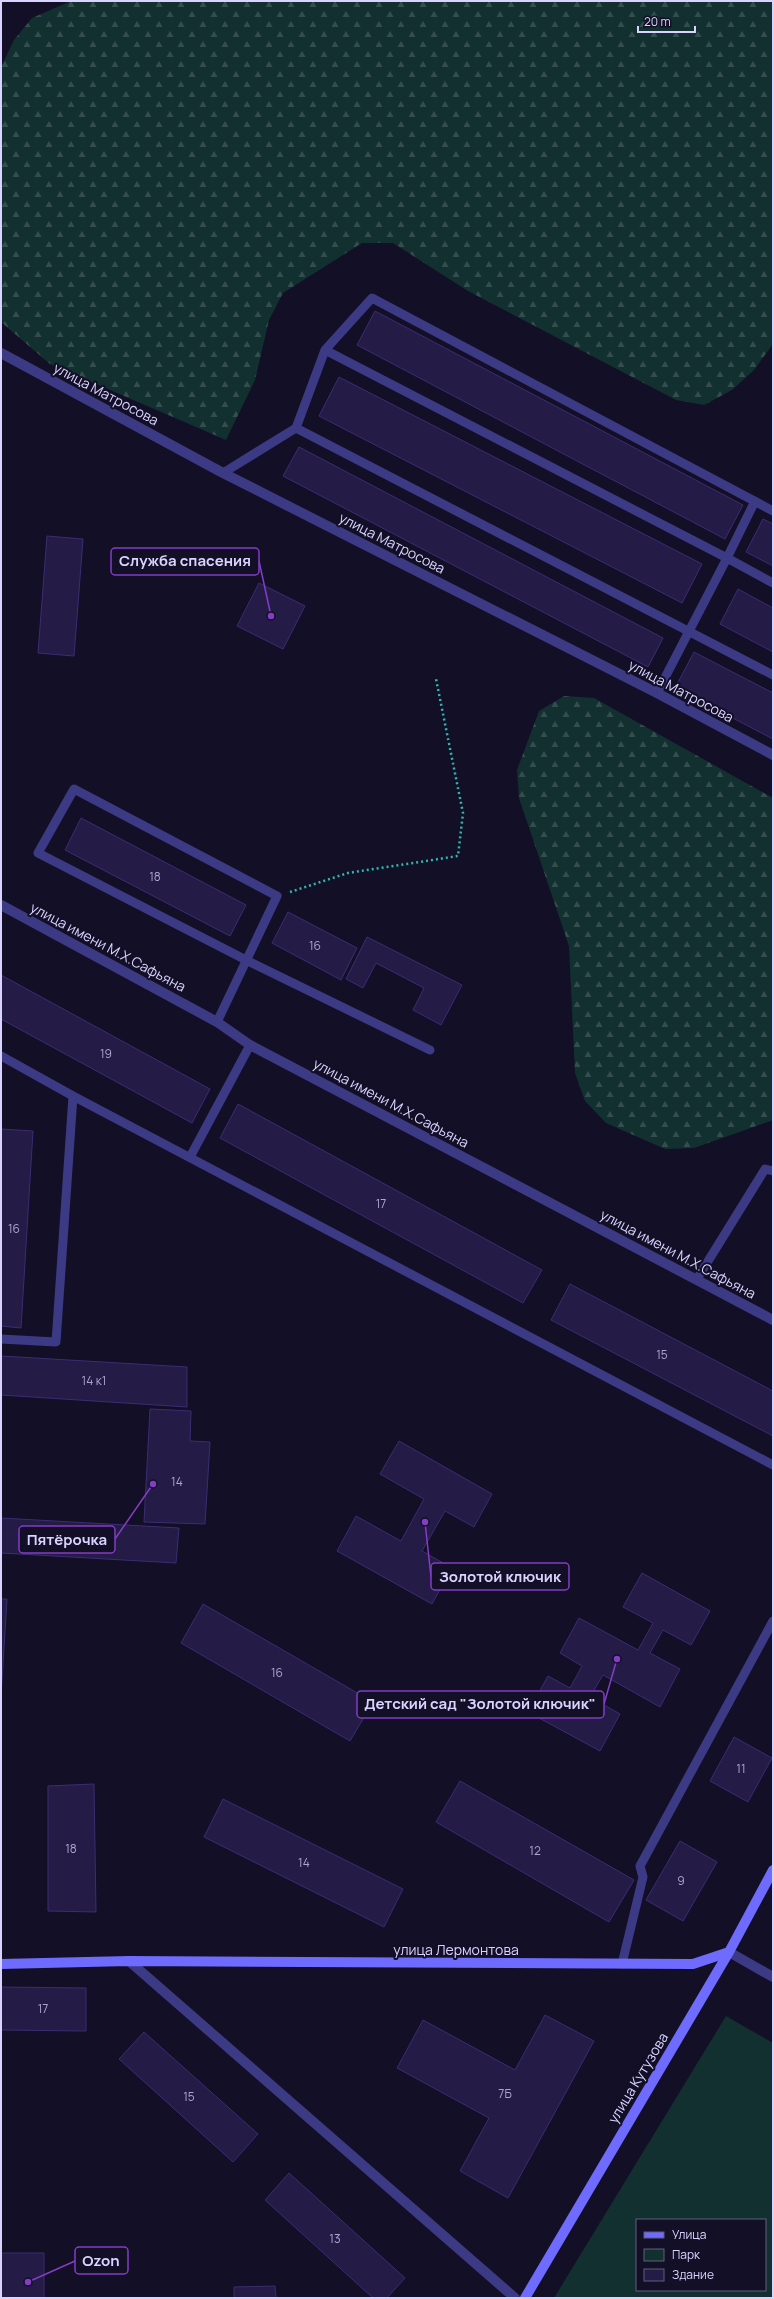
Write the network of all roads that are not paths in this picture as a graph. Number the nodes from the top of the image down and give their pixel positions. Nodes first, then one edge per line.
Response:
1 (325, 350) junction
2 (1, 353) edge
3 (296, 428) junction
4 (223, 473) junction
5 (756, 501) junction
6 (773, 511) edge
7 (728, 558) junction
8 (773, 583) edge
9 (689, 632) junction
10 (773, 675) edge
11 (657, 693) junction
12 (773, 755) edge
13 (1, 905) edge
14 (246, 960) junction
15 (217, 1022) junction
16 (250, 1045) junction
17 (430, 1050) dead end
18 (1, 1056) edge
19 (73, 1096) junction
20 (190, 1157) junction
21 (773, 1171) edge
22 (697, 1279) junction
23 (773, 1320) edge
24 (1, 1339) edge
25 (773, 1466) edge
26 (773, 1621) edge
27 (773, 1870) edge
28 (729, 1952) junction
29 (129, 1962) junction
30 (1, 1964) edge
31 (622, 1964) junction
32 (773, 1977) edge
33 (515, 2298) edge
34 (525, 2298) edge

1 - 3 lane
1 - 5 lane
1 - 7 lane
2 - 4 street, улица Матросова
3 - 4 lane
3 - 9 lane
4 - 11 street, улица Матросова
5 - 6 lane
5 - 7 lane
7 - 8 lane
7 - 9 lane
9 - 10 lane
9 - 11 lane
11 - 12 street, улица Матросова
13 - 15 street, улица имени М.Х.Сафьяна
14 - 14 lane
14 - 15 lane
14 - 17 lane
15 - 16 street, улица имени М.Х.Сафьяна
16 - 20 lane
16 - 22 street, улица имени М.Х.Сафьяна
18 - 19 lane
19 - 20 lane
19 - 24 lane
20 - 25 lane
21 - 22 lane
22 - 23 street, улица имени М.Х.Сафьяна
26 - 31 lane
27 - 28 street, улица Кутузова
28 - 31 street, улица Лермонтова
28 - 32 street
28 - 34 street, улица Кутузова
29 - 30 street, улица Лермонтова
29 - 31 street, улица Лермонтова
29 - 33 street

